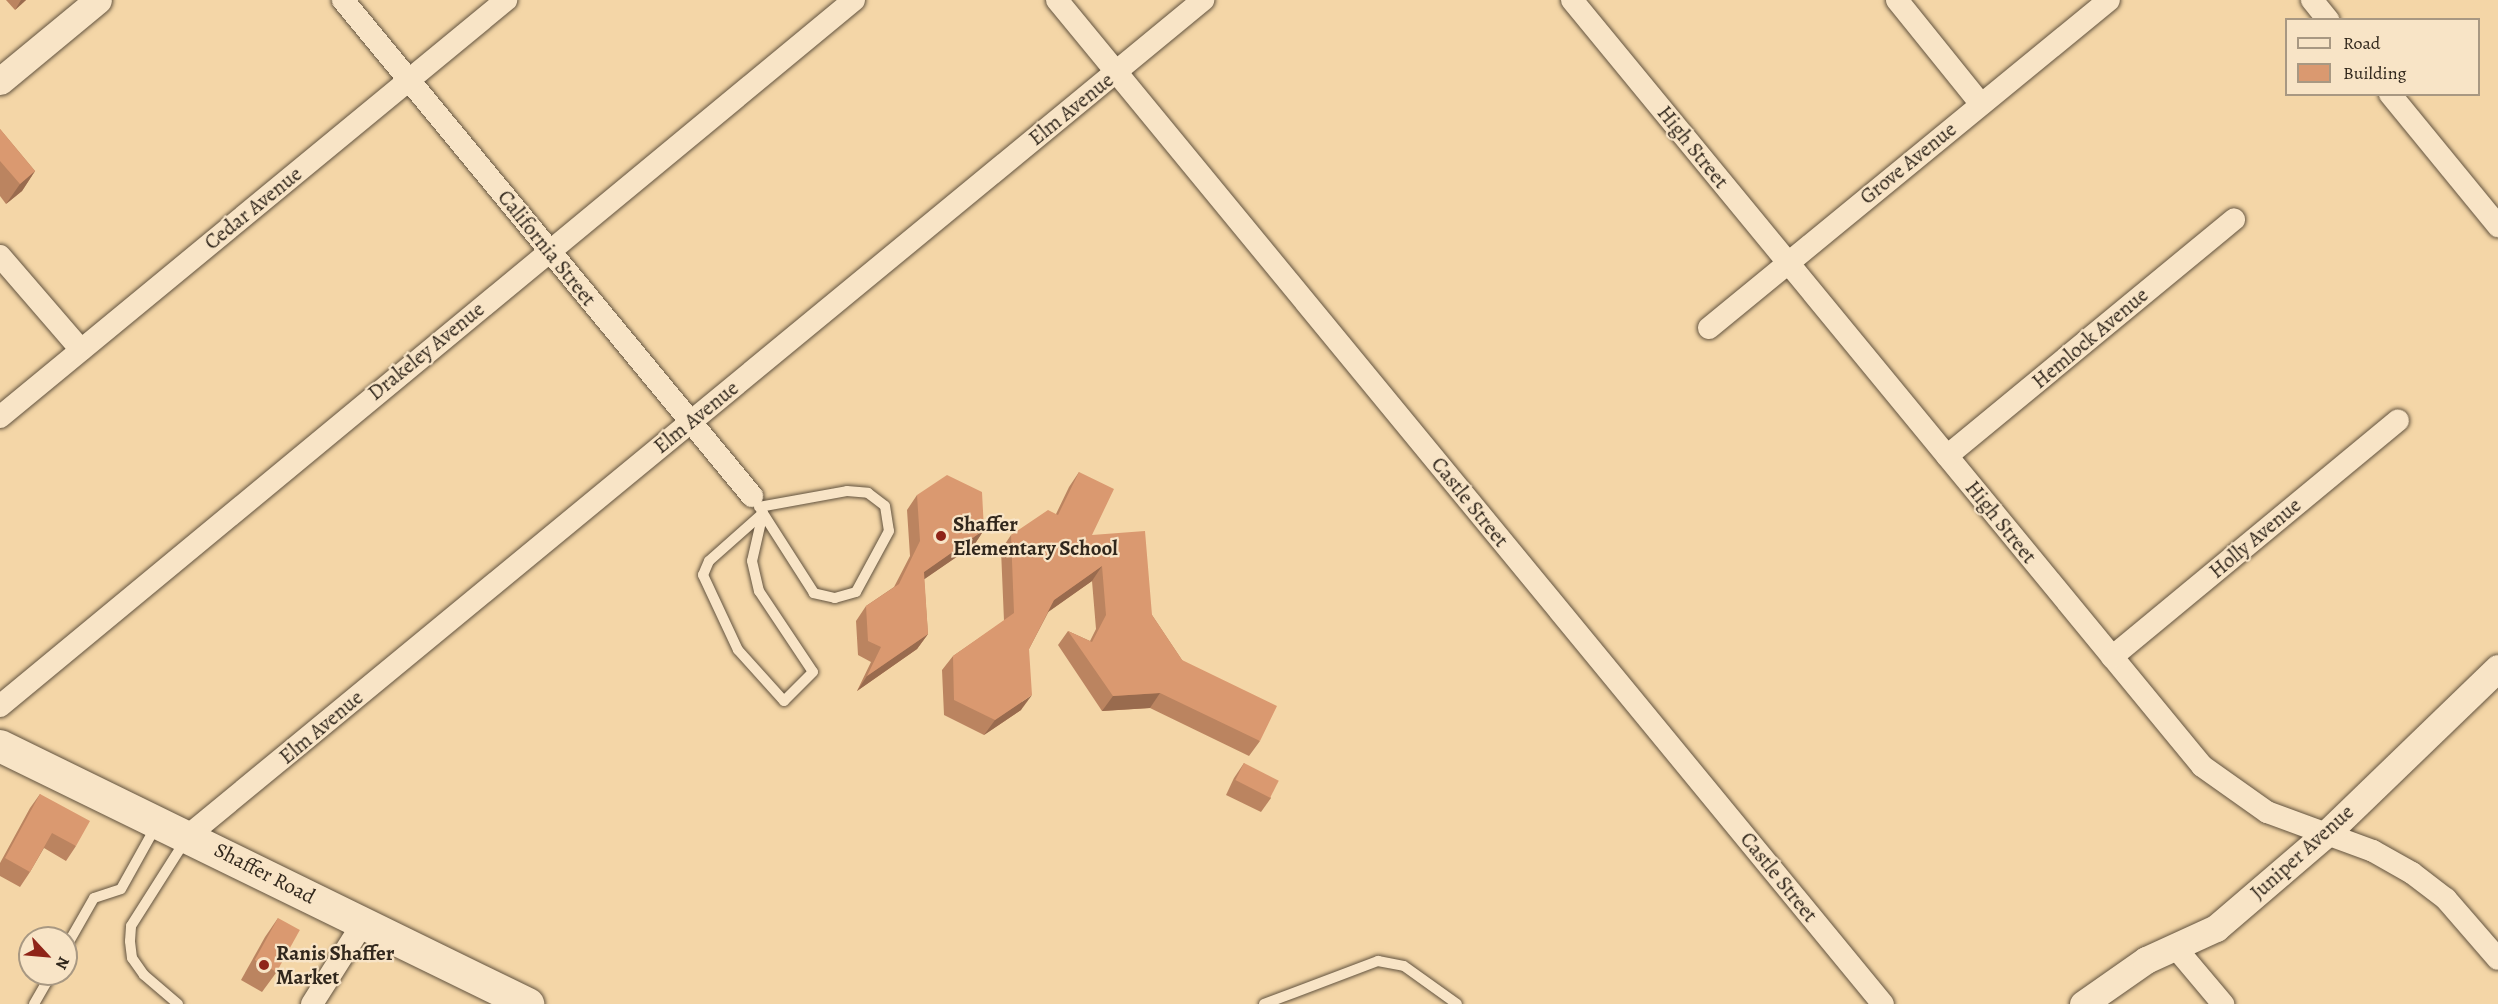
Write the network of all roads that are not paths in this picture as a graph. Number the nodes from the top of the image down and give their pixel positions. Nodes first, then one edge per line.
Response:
1 (99, 0) edge
2 (343, 0) edge
3 (506, 0) edge
4 (854, 0) edge
5 (1057, 0) edge
6 (1203, 0) edge
7 (1572, 0) edge
8 (1897, 0) edge
9 (2109, 0) edge
10 (2312, 0) edge
11 (2326, 18) edge
12 (1116, 72) junction
13 (408, 80) junction
14 (0, 81) edge
15 (2392, 96) edge
16 (1981, 104) junction
17 (2234, 219) dead end
18 (2498, 226) edge
19 (549, 251) junction
20 (0, 256) edge
21 (1787, 262) junction
22 (1709, 328) dead end
23 (81, 350) junction
24 (0, 417) edge
25 (2398, 420) dead end
26 (690, 422) junction
27 (1947, 456) junction
28 (758, 505) junction
29 (2112, 657) junction
30 (2498, 668) edge
31 (0, 706) edge
32 (0, 746) edge
33 (159, 821) junction
34 (2328, 832) junction
35 (189, 836) junction
36 (363, 923) junction
37 (78, 926) edge
38 (2175, 947) junction
39 (2498, 959) edge
40 (44, 986) edge
41 (34, 1004) edge
42 (178, 1004) edge
43 (312, 1004) edge
44 (528, 1004) edge
45 (1264, 1004) edge
46 (1457, 1004) edge
47 (1883, 1004) edge
48 (2083, 1004) edge
49 (2223, 1004) edge

1 - 14 street
2 - 13 street, California Street
3 - 13 street, Cedar Avenue
4 - 19 street, Drakeley Avenue
5 - 12 street, Castle Street
6 - 12 street, Elm Avenue
7 - 21 street, High Street
8 - 16 street
9 - 16 street, Grove Avenue
10 - 11 street
12 - 26 street, Elm Avenue
12 - 47 street, Castle Street
13 - 19 street, California Street
13 - 23 street, Cedar Avenue
15 - 18 street
16 - 21 street, Grove Avenue
17 - 27 street, Hemlock Avenue
19 - 26 street, California Street
19 - 31 street, Drakeley Avenue
20 - 23 street
21 - 22 street, Grove Avenue
21 - 27 street, High Street
23 - 24 street, Cedar Avenue
25 - 29 street, Holly Avenue
26 - 28 street, California Street
26 - 35 street, Elm Avenue
27 - 29 street, High Street
28 - 28 lane
28 - 28 lane
29 - 34 street, High Street
30 - 34 street, Juniper Avenue
32 - 33 main road, Shaffer Road
33 - 35 main road, Shaffer Road
33 - 37 lane
34 - 38 street, Juniper Avenue
34 - 39 street, High Street
35 - 36 main road, Shaffer Road
35 - 42 lane
36 - 43 street
36 - 44 main road, Shaffer Road
38 - 48 street, Juniper Avenue
38 - 49 street
40 - 41 lane
45 - 46 lane

